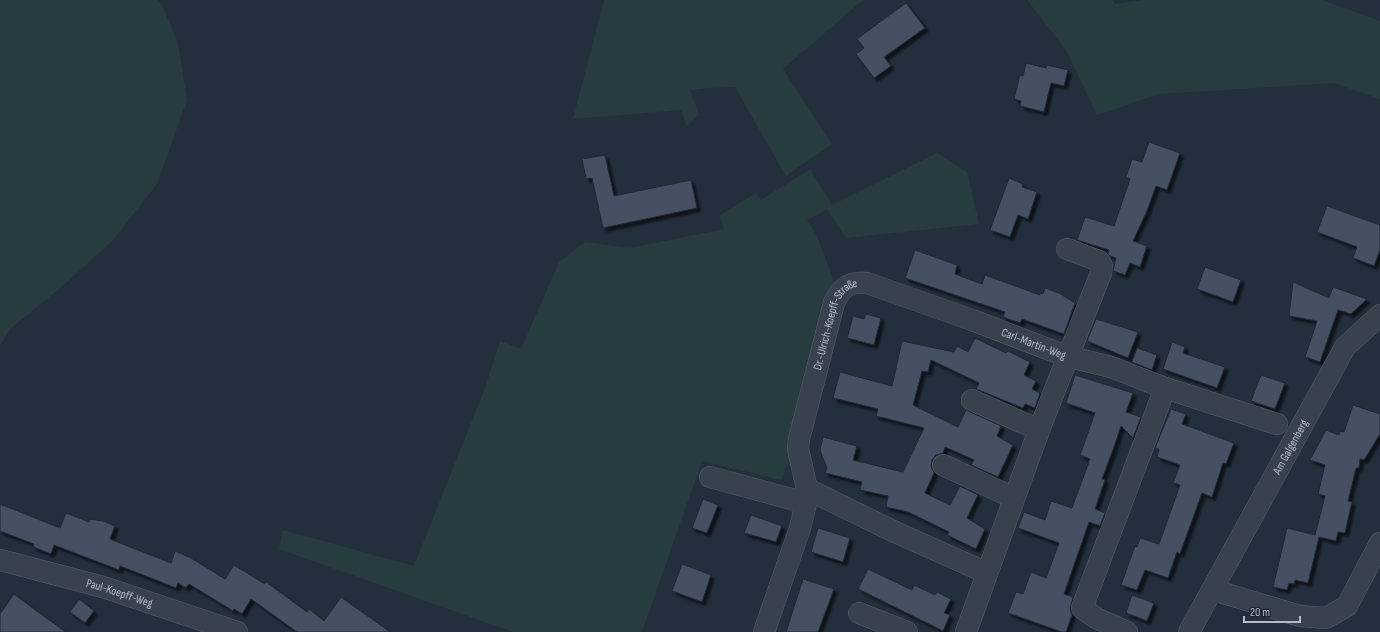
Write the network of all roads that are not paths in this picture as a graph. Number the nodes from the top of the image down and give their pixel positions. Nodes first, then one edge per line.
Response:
1 (1067, 249) dead end
2 (1380, 315) edge
3 (972, 320) joint
4 (1066, 356) junction
5 (1165, 388) junction
6 (972, 400) dead end
7 (1276, 424) dead end
8 (1039, 430) junction
9 (943, 465) dead end
10 (710, 477) dead end
11 (807, 496) junction
12 (1014, 498) junction
13 (1380, 543) edge
14 (0, 560) edge
15 (987, 573) junction
16 (1213, 590) junction
17 (859, 613) dead end
18 (237, 632) edge
19 (764, 632) edge
20 (907, 632) edge
21 (966, 632) edge
22 (1127, 632) edge
23 (1189, 632) edge

1 - 4 street
2 - 16 street, Am Galgenberg
3 - 4 street, Carl-Martin-Weg
3 - 11 street, Dr.-Ulrich-Koepff-Straße
4 - 5 street, Am Galgenberg
4 - 8 street, Carl-Martin-Weg
5 - 7 street, Am Galgenberg
5 - 22 street
6 - 8 street
8 - 12 street, Carl-Martin-Weg
9 - 12 street
10 - 11 street
11 - 15 street
11 - 19 street, Dr.-Ulrich-Koepff-Straße
12 - 15 street, Carl-Martin-Weg
13 - 16 street
14 - 18 street, Paul-Koepff-Weg
15 - 21 street, Carl-Martin-Weg
16 - 23 street, Am Galgenberg
17 - 20 street

